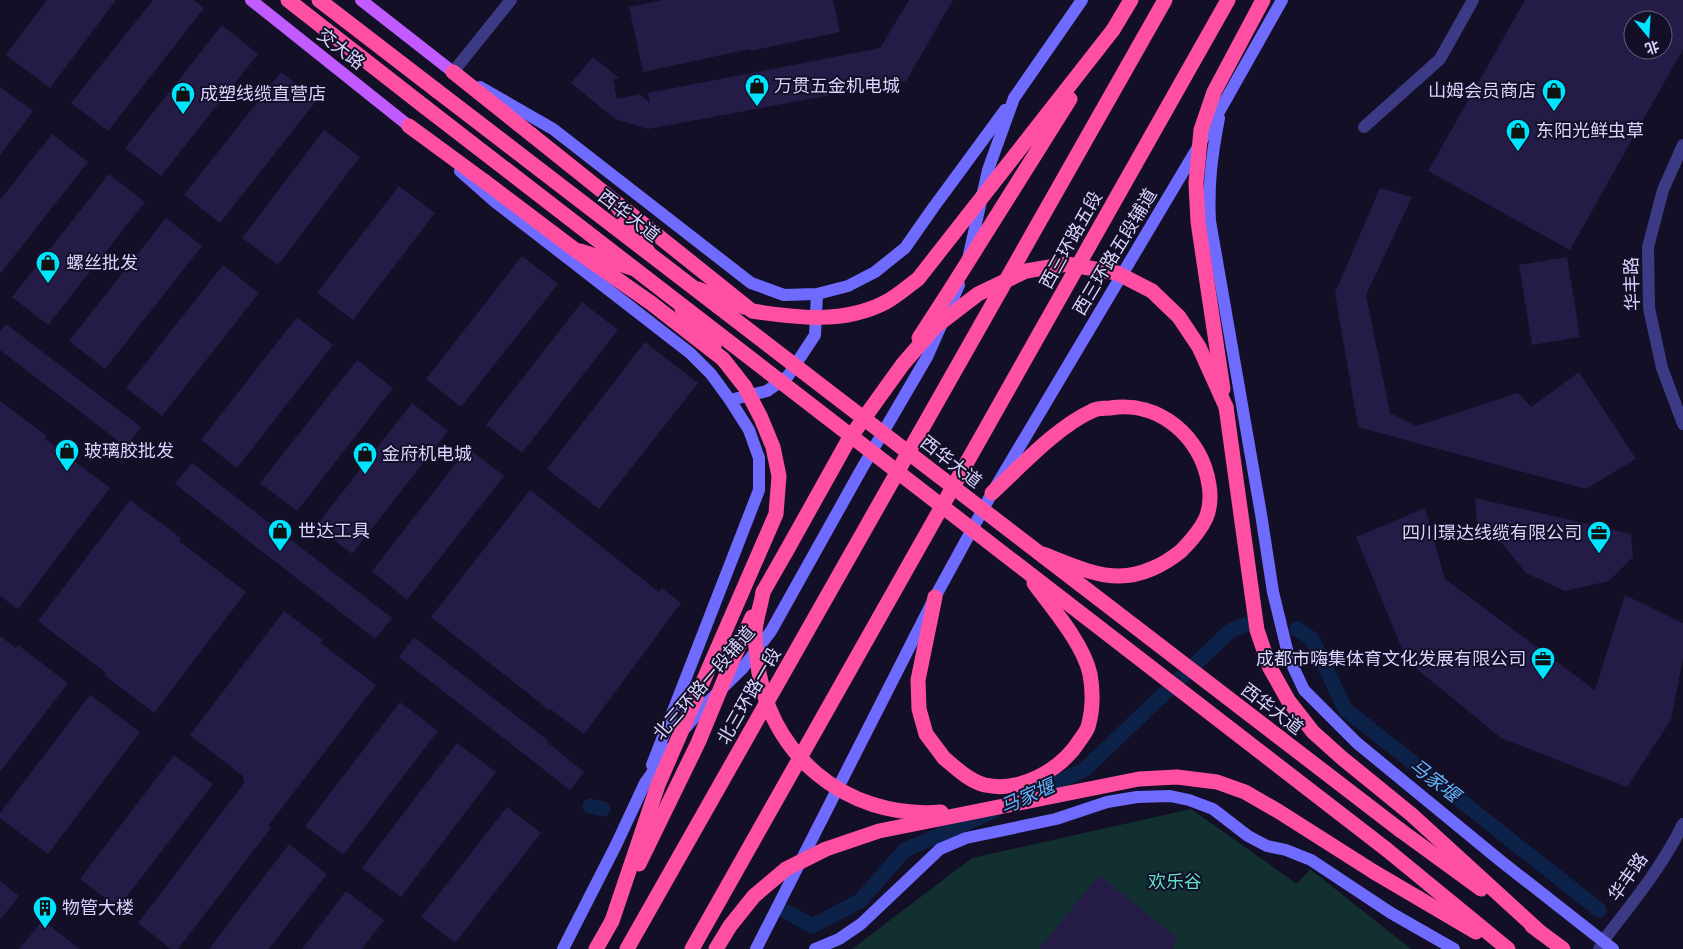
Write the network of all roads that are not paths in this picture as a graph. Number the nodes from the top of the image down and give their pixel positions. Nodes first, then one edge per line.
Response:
1 (251, 0) edge
2 (288, 0) edge
3 (318, 0) edge
4 (361, 0) edge
5 (511, 0) edge
6 (1082, 0) edge
7 (1130, 0) edge
8 (1165, 0) edge
9 (1228, 0) edge
10 (1263, 0) edge
11 (1282, 0) edge
12 (1472, 0) edge
13 (1113, 30) junction
14 (453, 72) junction
15 (1014, 98) junction
16 (1220, 110) junction
17 (409, 126) junction
18 (1364, 127) dead end
19 (1683, 145) edge
20 (611, 198) junction
21 (574, 249) junction
22 (650, 256) junction
23 (635, 269) junction
24 (690, 285) junction
25 (817, 294) junction
26 (675, 300) junction
27 (752, 311) junction
28 (723, 359) junction
29 (904, 364) junction
30 (730, 400) junction
31 (1226, 407) junction
32 (1683, 424) edge
33 (904, 461) joint
34 (992, 492) junction
35 (1037, 552) junction
36 (1022, 568) junction
37 (764, 592) junction
38 (935, 597) junction
39 (645, 783) junction
40 (1002, 807) junction
41 (1683, 824) edge
42 (612, 921) junction
43 (1540, 932) junction
44 (1606, 947) edge
45 (563, 949) edge
46 (596, 949) edge
47 (627, 949) edge
48 (692, 949) edge
49 (716, 949) edge
50 (756, 949) edge
51 (816, 949) edge
52 (1454, 949) edge
53 (1506, 949) edge
54 (1564, 949) edge

1 - 17 main road, 交大路
2 - 23 highway, bridge
3 - 22 highway, 西华大道, bridge
4 - 14 main road
5 - 14 street
6 - 15 main road
7 - 13 highway
8 - 33 highway, 西三环路五段
9 - 48 highway, 西三环路五段
10 - 31 highway, bridge
11 - 16 main road, 西三环路五段辅道
12 - 18 street
13 - 27 highway, bridge
13 - 29 highway, bridge
14 - 20 highway, bridge
14 - 25 main road
15 - 25 main road
15 - 39 main road, 北三环路一段辅道
16 - 34 main road, 西三环路五段辅道
16 - 44 main road
17 - 21 highway, bridge
17 - 30 main road
19 - 32 street, 华丰路
20 - 22 highway, bridge
20 - 27 highway, bridge
21 - 23 highway, bridge
21 - 28 highway, bridge
22 - 24 highway, 西华大道, bridge
23 - 26 highway, bridge
24 - 27 highway, bridge
24 - 35 highway, 西华大道, bridge
25 - 30 main road
26 - 28 highway, bridge
26 - 36 highway, bridge
28 - 42 highway, bridge
29 - 31 highway, bridge
29 - 37 highway, bridge
30 - 39 main road
31 - 43 highway
33 - 47 highway, 北三环路一段
34 - 35 highway, bridge
34 - 38 main road, 西三环路五段辅道
35 - 43 highway, 西华大道, bridge
36 - 38 highway, bridge
36 - 53 highway, bridge
37 - 40 highway, bridge
37 - 42 highway, bridge
38 - 50 main road
39 - 45 main road, 北三环路一段辅道
40 - 49 highway, bridge
40 - 53 highway, bridge
41 - 44 street, 华丰路
42 - 46 highway
43 - 54 highway, 西华大道
51 - 52 main road

